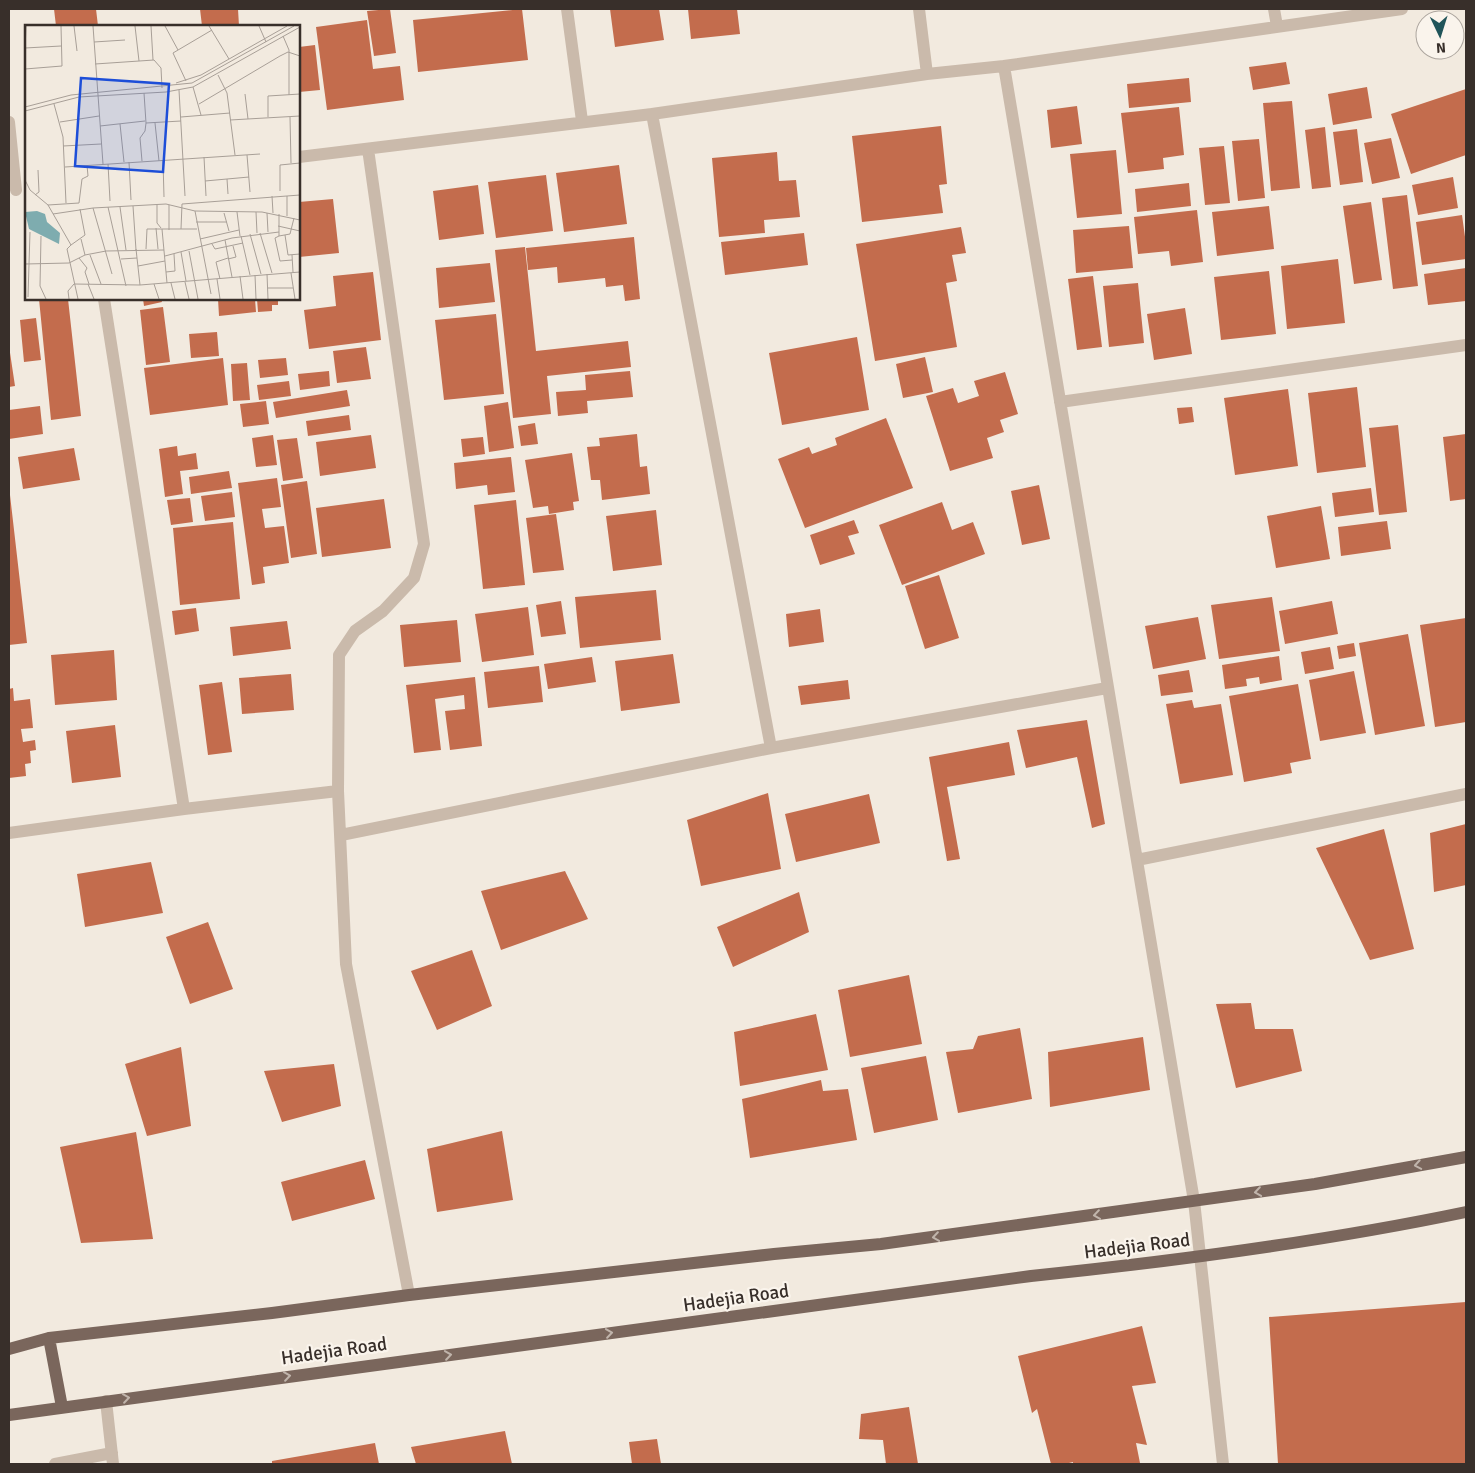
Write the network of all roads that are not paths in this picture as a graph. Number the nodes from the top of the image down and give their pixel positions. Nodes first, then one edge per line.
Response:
1 (567, 9) edge
2 (920, 9) edge
3 (1274, 9) edge
4 (1402, 9) edge
5 (1277, 26) junction
6 (1004, 66) junction
7 (927, 74) junction
8 (652, 114) junction
9 (582, 121) junction
10 (9, 122) edge
11 (368, 149) junction
12 (300, 157) edge
13 (17, 190) edge
14 (104, 300) edge
15 (1466, 345) edge
16 (1060, 402) junction
17 (1107, 688) junction
18 (772, 748) junction
19 (338, 791) junction
20 (1466, 794) edge
21 (184, 809) junction
22 (9, 833) edge
23 (341, 835) junction
24 (1137, 860) junction
25 (1466, 1157) edge
26 (1194, 1201) junction
27 (1466, 1212) edge
28 (1200, 1257) junction
29 (409, 1295) junction
30 (50, 1338) junction
31 (9, 1349) edge
32 (106, 1401) junction
33 (62, 1407) junction
34 (9, 1415) edge
35 (112, 1458) edge
36 (55, 1464) edge
37 (1223, 1464) edge

1 - 9 street
2 - 7 street
3 - 5 street
4 - 5 street
5 - 6 street
6 - 7 street
6 - 16 street
7 - 8 street
8 - 9 street
8 - 18 street
9 - 11 street
10 - 13 street
11 - 12 street
11 - 19 street
14 - 21 street
15 - 16 street
16 - 17 street
17 - 18 street
17 - 24 street
18 - 23 street
19 - 21 street
19 - 23 street
20 - 24 street
21 - 22 street
23 - 29 street
24 - 26 street
25 -> 26 main road, Hadejia Road
26 - 28 street
26 -> 29 main road, Hadejia Road
27 - 28 main road, Hadejia Road
32 -> 28 main road, Hadejia Road
28 - 37 street
29 - 30 main road, Hadejia Road
30 - 31 main road, Hadejia Road
30 - 33 main road
32 - 33 main road, Hadejia Road
32 - 35 street
33 - 34 main road, Hadejia Road
35 - 36 street

